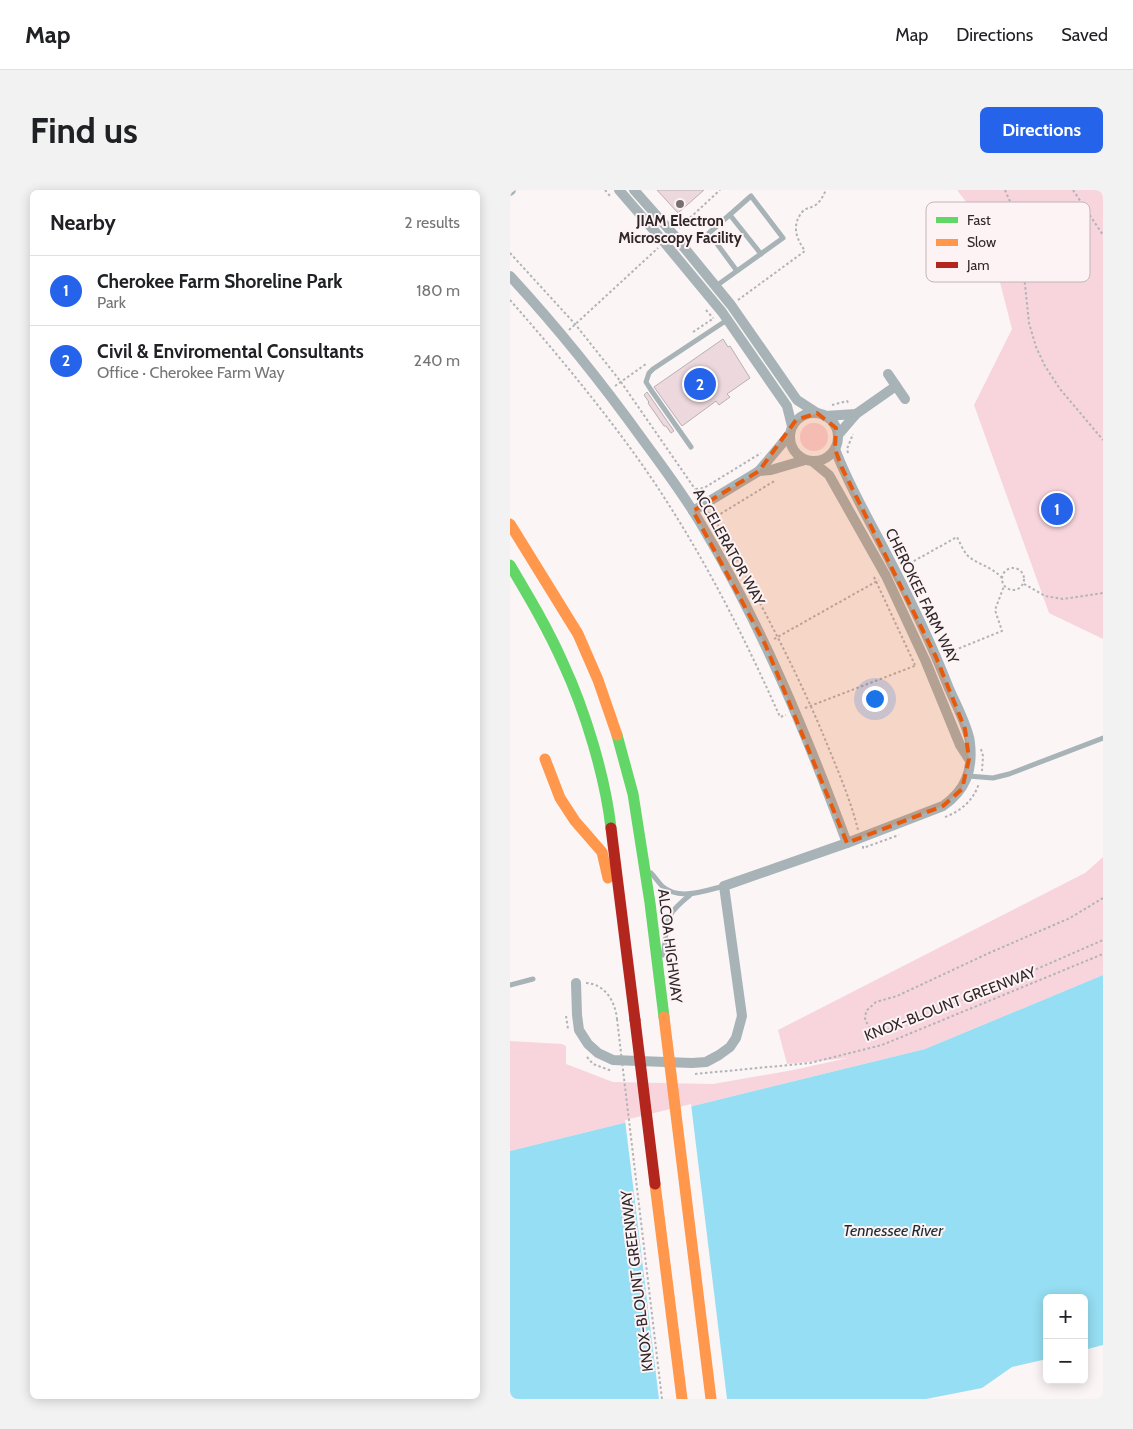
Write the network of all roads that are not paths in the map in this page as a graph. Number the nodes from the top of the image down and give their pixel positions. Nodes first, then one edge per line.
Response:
1 (618, 190) edge
2 (634, 190) edge
3 (730, 214) junction
4 (761, 254) junction
5 (737, 271) junction
6 (510, 276) edge
7 (716, 286) junction
8 (724, 316) junction
9 (888, 374) dead end
10 (896, 386) junction
11 (905, 399) dead end
12 (856, 414) junction
13 (821, 415) junction
14 (791, 430) junction
15 (838, 435) junction
16 (691, 447) dead end
17 (835, 449) junction
18 (808, 461) junction
19 (759, 471) junction
20 (698, 508) junction
21 (510, 524) edge
22 (510, 565) edge
23 (1103, 738) edge
24 (969, 759) junction
25 (545, 760) dead end
26 (968, 776) junction
27 (846, 842) junction
28 (644, 864) junction
29 (724, 886) junction
30 (690, 894) junction
31 (533, 978) dead end
32 (659, 978) junction
33 (576, 983) road end
34 (510, 985) edge
35 (631, 986) junction
36 (682, 1399) edge
37 (711, 1399) edge

1 - 8 street
2 - 7 street
3 - 4 lane
3 - 4 lane
3 - 5 lane
4 - 5 lane
5 - 7 lane
6 - 20 street, ACCELERATOR WAY
7 - 13 street
8 - 14 street
8 - 16 lane
9 - 10 street
10 - 11 street
10 - 12 street
12 - 13 street
12 - 15 street
13 - 14 street
13 - 15 street
14 - 18 street
14 - 19 street
15 - 17 street
17 - 18 street
17 - 24 street, CHEROKEE FARM WAY
18 - 19 street
18 - 24 street, CHEROKEE FARM WAY
19 - 20 street
20 - 27 street, ACCELERATOR WAY
21 - 28 highway, ALCOA HIGHWAY
22 - 35 highway
23 - 26 lane
24 - 26 street, CHEROKEE FARM WAY
25 - 35 highway
26 - 27 street, CHEROKEE FARM WAY
27 - 29 street, CHEROKEE FARM WAY
28 - 30 lane, CHEROKEE FARM WAY
28 - 32 highway, ALCOA HIGHWAY
29 - 30 lane, CHEROKEE FARM WAY
29 - 33 street
30 - 32 lane
31 - 34 lane
32 - 37 highway, ALCOA HIGHWAY, bridge
35 - 36 highway, bridge

